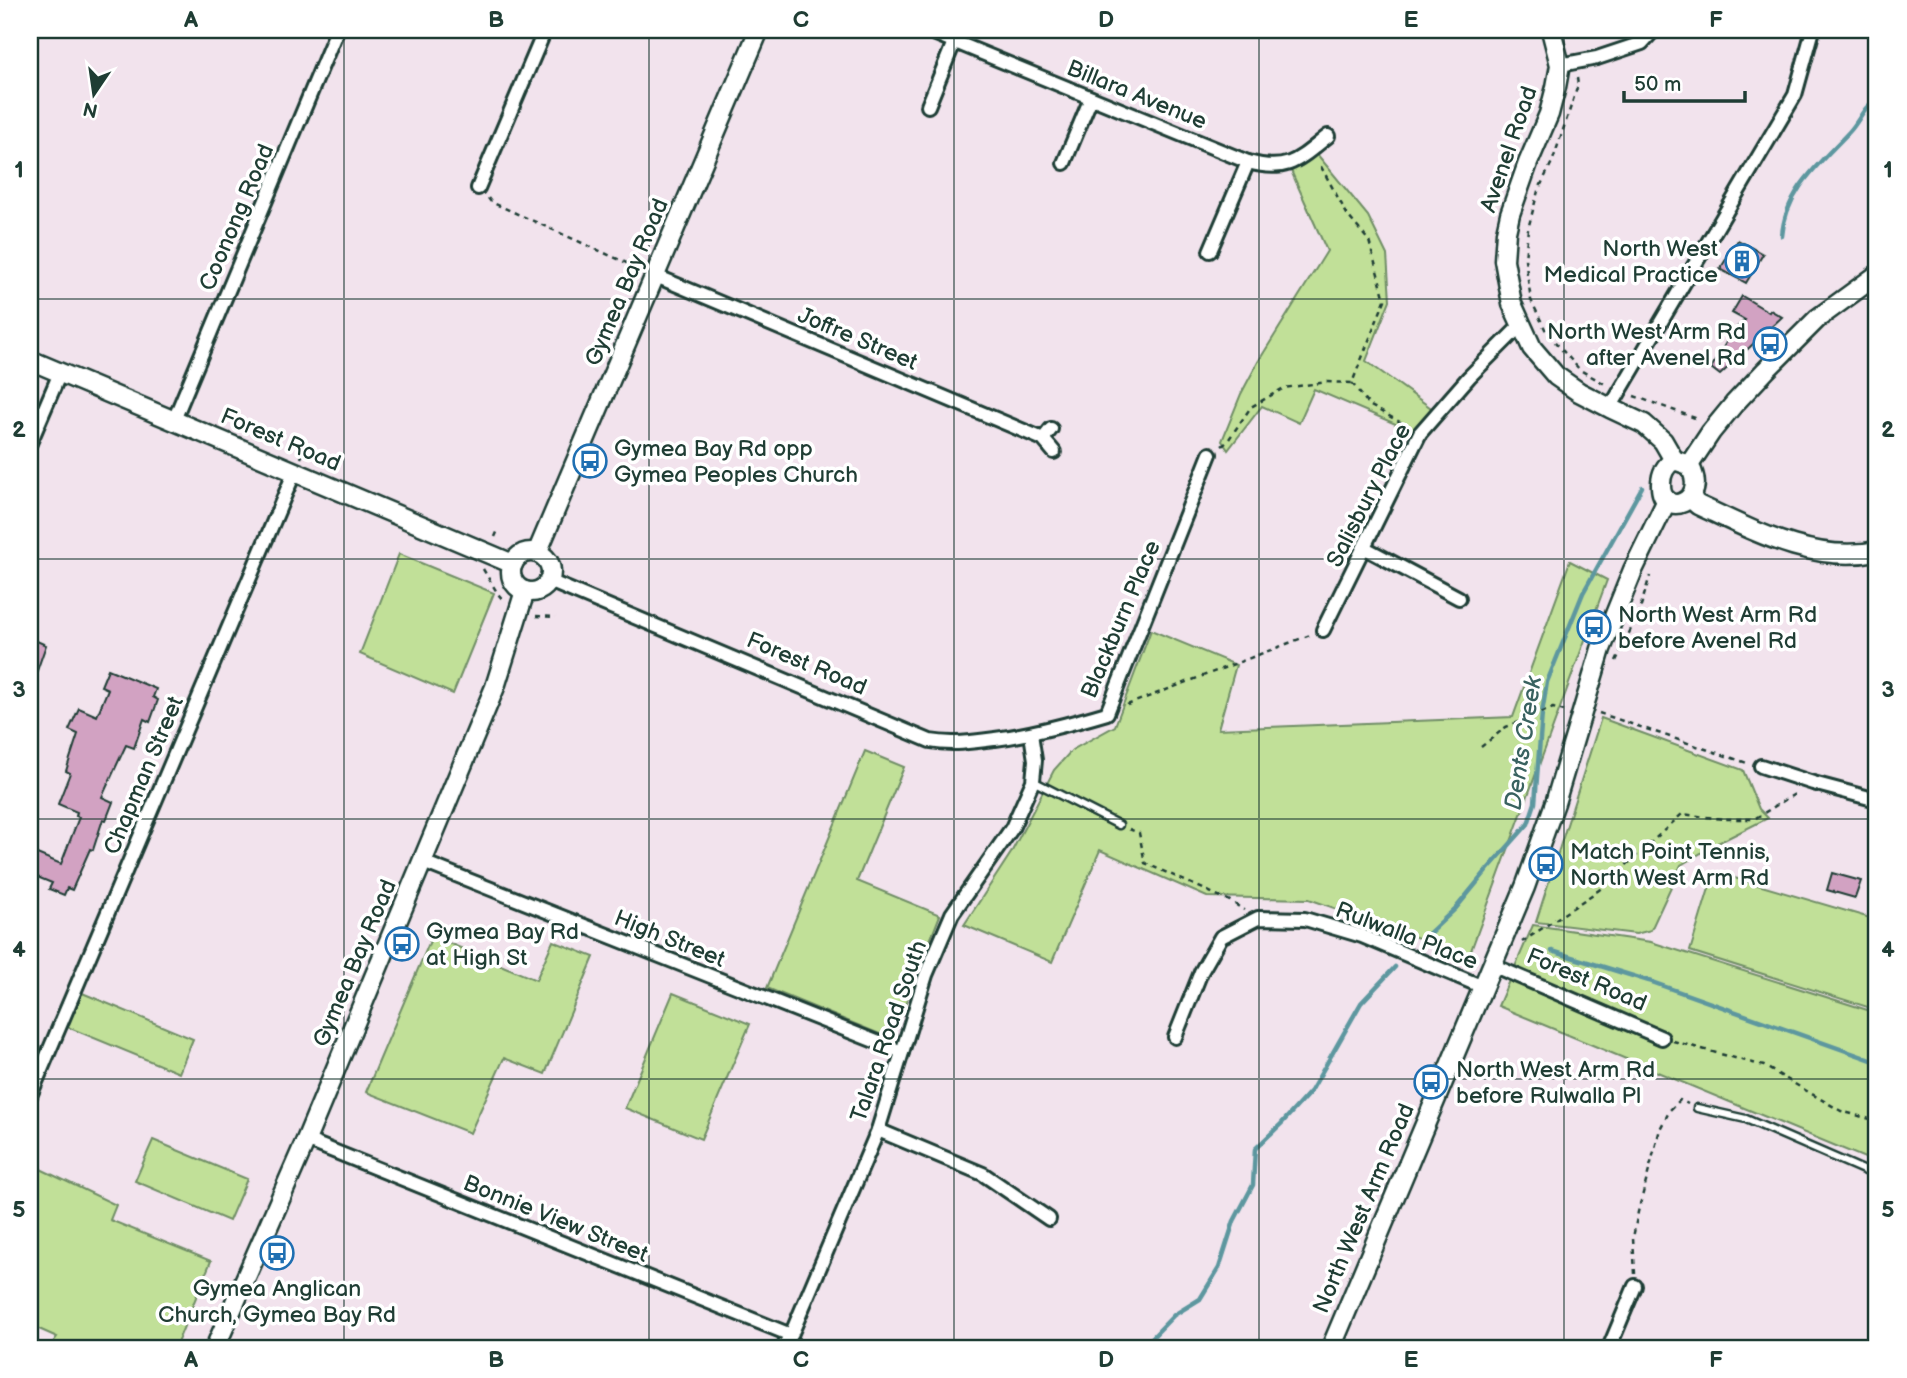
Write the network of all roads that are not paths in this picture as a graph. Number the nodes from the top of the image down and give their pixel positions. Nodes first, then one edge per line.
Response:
1 (337, 30) edge
2 (545, 30) edge
3 (759, 30) edge
4 (926, 30) edge
5 (1551, 30) edge
6 (1654, 30) edge
7 (1813, 30) edge
8 (954, 42) junction
9 (1560, 65) junction
10 (1091, 98) junction
11 (928, 106) dead end
12 (1328, 136) dead end
13 (1248, 162) junction
14 (1064, 163) dead end
15 (478, 188) road end
16 (1210, 251) dead end
17 (1877, 275) edge
18 (656, 276) junction
19 (1521, 325) junction
20 (30, 360) edge
21 (60, 373) junction
22 (1610, 408) junction
23 (174, 420) junction
24 (30, 443) edge
25 (1054, 452) dead end
26 (1210, 454) road end
27 (1682, 463) junction
28 (295, 471) junction
29 (1690, 498) junction
30 (1667, 500) junction
31 (1364, 548) junction
32 (1877, 551) edge
33 (537, 553) junction
34 (513, 564) junction
35 (549, 582) junction
36 (525, 591) junction
37 (1459, 598) dead end
38 (1323, 630) road end
39 (1031, 734) junction
40 (930, 740) joint
41 (1761, 765) dead end
42 (1032, 781) junction
43 (1877, 800) edge
44 (1119, 825) road end
45 (423, 862) junction
46 (1492, 965) junction
47 (1483, 987) junction
48 (1175, 1037) dead end
49 (1662, 1038) road end
50 (902, 1052) junction
51 (30, 1096) edge
52 (1697, 1108) road end
53 (878, 1130) junction
54 (306, 1140) junction
55 (1877, 1176) edge
56 (1049, 1219) dead end
57 (1635, 1286) road end
58 (791, 1335) junction
59 (215, 1348) edge
60 (783, 1348) edge
61 (1331, 1348) edge
62 (1609, 1348) edge

1 - 23 street, Coonong Road
2 - 15 street
3 - 18 street, Gymea Bay Road
4 - 8 street, Billara Avenue
5 - 9 street, Avenel Road
6 - 9 street
7 - 22 street
8 - 10 street, Billara Avenue
8 - 11 street
9 - 19 street, Avenel Road
10 - 13 street, Billara Avenue
10 - 14 street
12 - 13 street, Billara Avenue
13 - 16 street
17 - 27 street
18 - 25 street, Joffre Street
18 - 33 street, Gymea Bay Road
19 - 22 street, Avenel Road
19 - 31 street, Salisbury Place
20 - 21 street, Forest Road
21 - 23 street, Forest Road
21 - 24 street
22 - 27 street, Avenel Road
23 - 28 street, Forest Road
26 - 39 street, Blackburn Place
27 - 29 street
27 - 30 street
28 - 34 street, Forest Road
28 - 51 street, Chapman Street
29 - 30 street
29 - 32 street
30 - 46 street, North West Arm Road
31 - 37 street
31 - 38 street, Salisbury Place
33 - 34 street
33 - 35 street
34 - 36 street
35 - 36 street
35 - 40 street, Forest Road
36 - 45 street, Gymea Bay Road
39 - 40 street, Blackburn Place
39 - 42 street, Talara Road South
41 - 43 street
42 - 44 lane
42 - 50 street, Talara Road South
45 - 50 street, High Street
45 - 54 street, Gymea Bay Road
46 - 47 street, North West Arm Road
46 - 49 street, Forest Road
47 - 48 street, Rulwalla Place
47 - 61 street, North West Arm Road
50 - 53 street, Talara Road South
52 - 55 lane
53 - 56 street
53 - 58 street, Talara Road South
54 - 58 street, Bonnie View Street
54 - 59 street, Gymea Bay Road
57 - 62 street
58 - 60 street, Talara Road South

